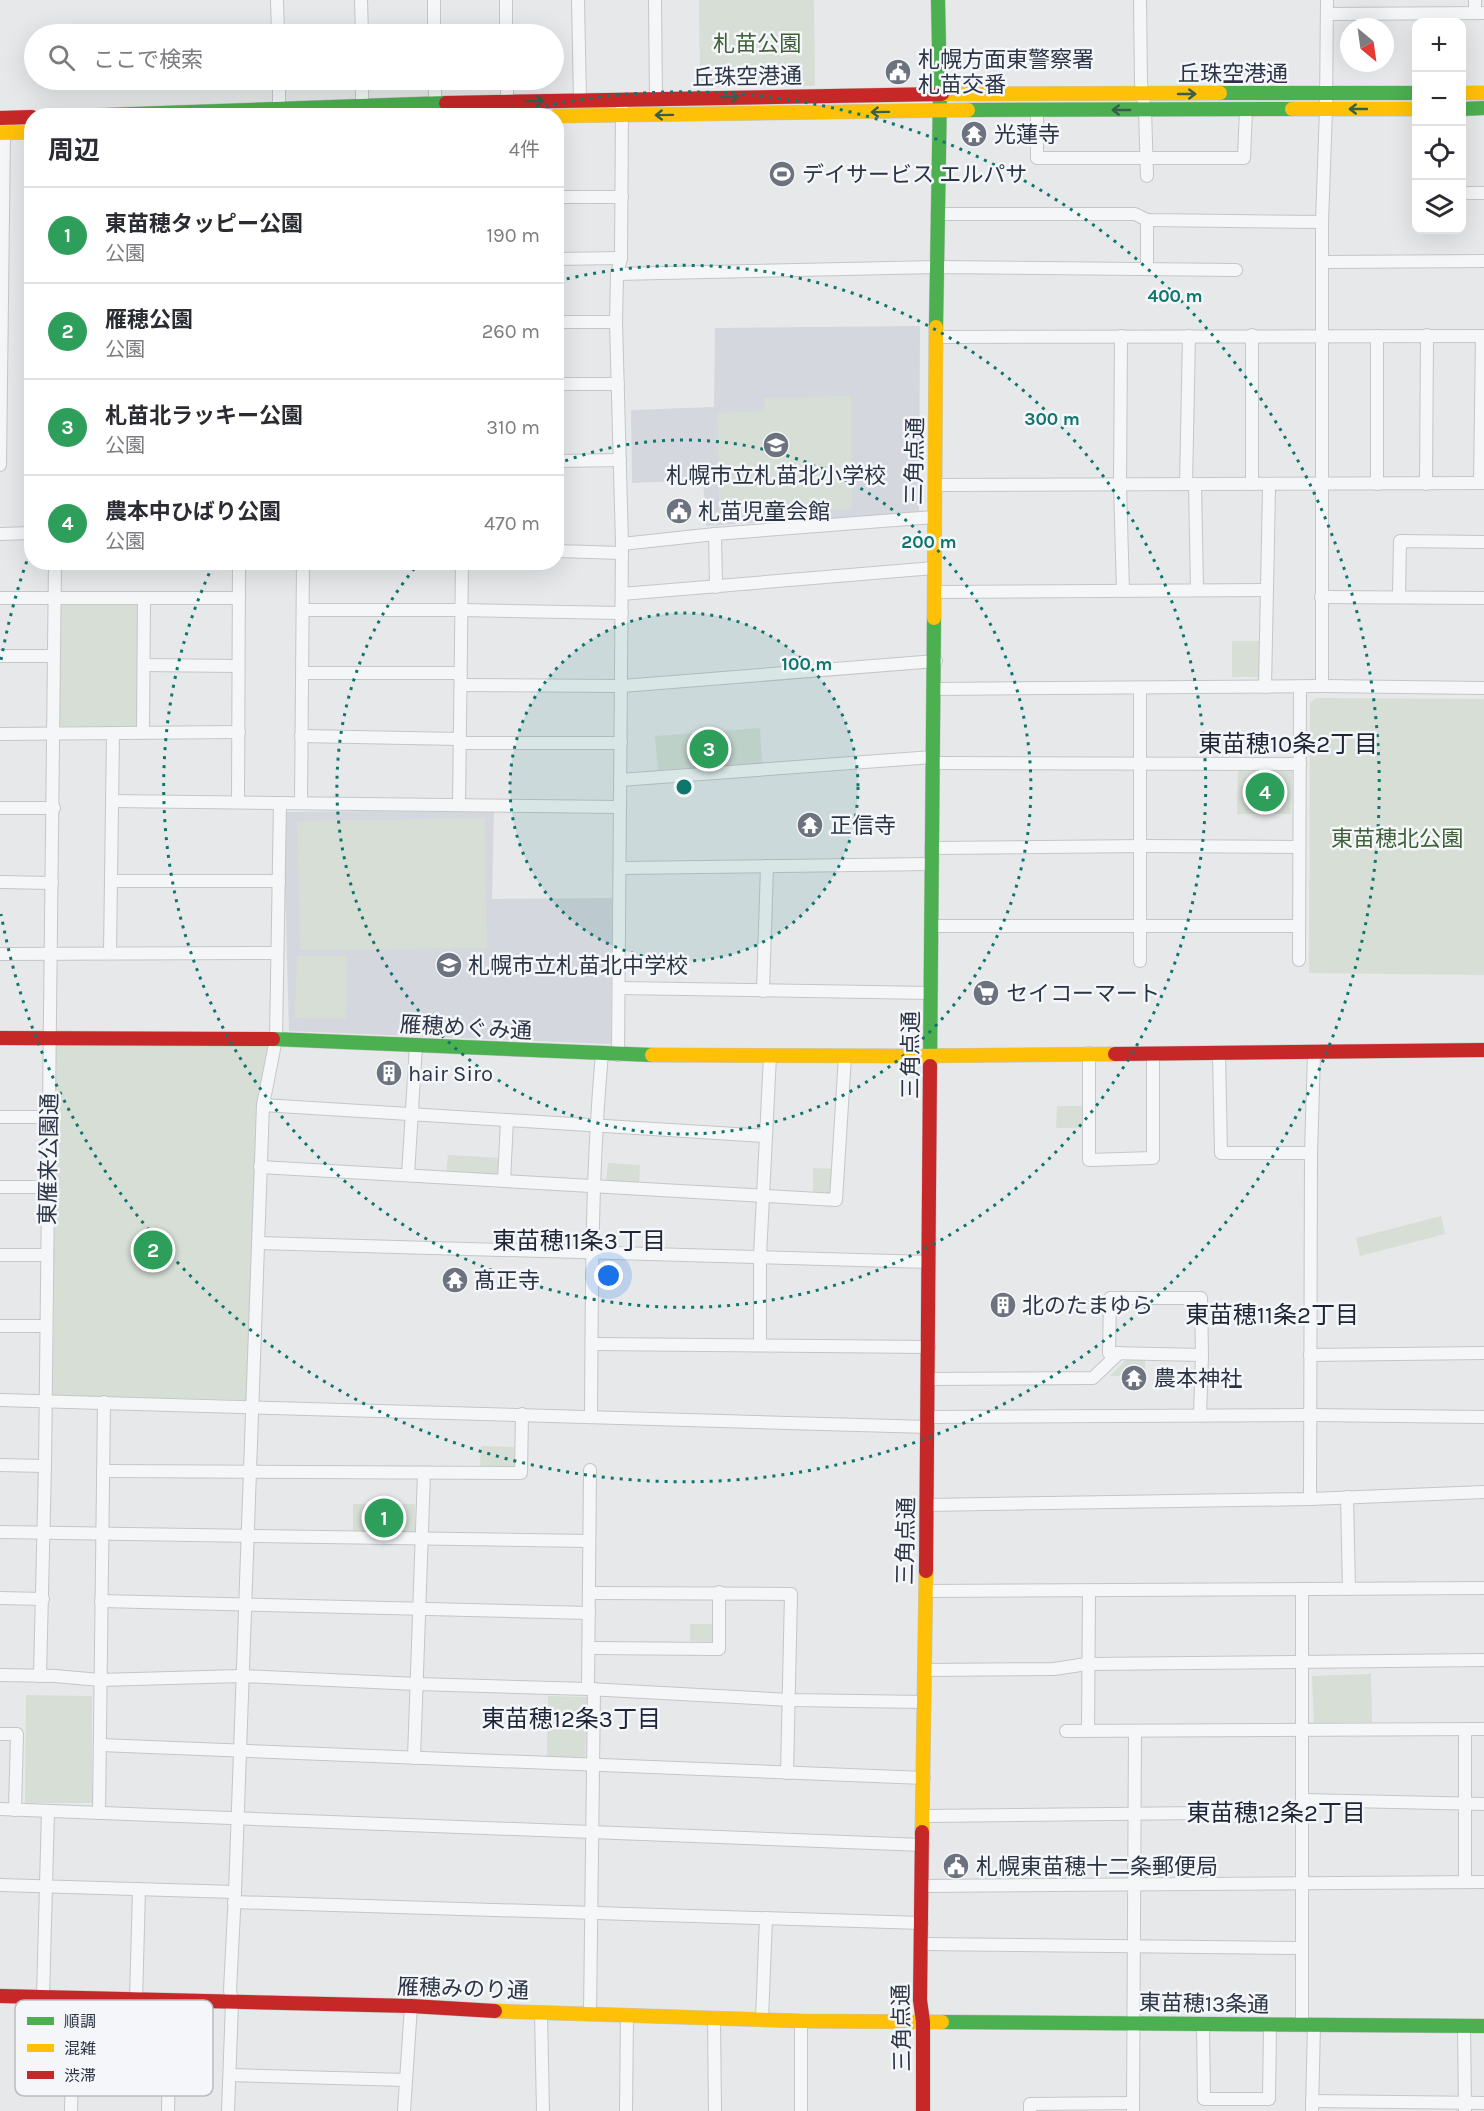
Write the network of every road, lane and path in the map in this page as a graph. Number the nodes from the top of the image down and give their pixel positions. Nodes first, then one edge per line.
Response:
1 (277, 0) edge
2 (361, 0) edge
3 (434, 0) edge
4 (506, 0) edge
5 (578, 0) edge
6 (656, 0) edge
7 (938, 0) edge
8 (1140, 0) edge
9 (1327, 0) edge
10 (1478, 9) edge
11 (1327, 14) junction
12 (278, 24) edge
13 (362, 24) edge
14 (434, 24) edge
15 (506, 24) edge
16 (279, 90) edge
17 (362, 90) edge
18 (435, 90) edge
19 (507, 90) edge
20 (1326, 93) junction
21 (1412, 93) edge
22 (1466, 93) edge
23 (1484, 93) edge
24 (940, 94) junction
25 (1143, 94) junction
26 (657, 99) junction
27 (622, 100) junction
28 (580, 101) junction
29 (507, 102) junction
30 (362, 105) junction
31 (435, 105) junction
32 (279, 108) edge
33 (326, 108) edge
34 (1484, 108) edge
35 (1246, 109) junction
36 (1326, 109) junction
37 (1412, 109) edge
38 (1466, 109) edge
39 (1037, 110) junction
40 (1145, 110) junction
41 (939, 111) junction
42 (622, 115) junction
43 (564, 116) edge
44 (24, 117) edge
45 (0, 118) edge
46 (24, 132) edge
47 (2, 133) edge
48 (1147, 157) junction
49 (1147, 176) dead end
50 (1468, 193) dead end
51 (1484, 193) edge
52 (564, 197) edge
53 (622, 197) junction
54 (937, 214) junction
55 (1147, 220) junction
56 (1322, 222) junction
57 (621, 258) junction
58 (564, 259) edge
59 (1484, 261) edge
60 (1324, 262) junction
61 (936, 267) junction
62 (1148, 268) junction
63 (1236, 270) dead end
64 (617, 274) junction
65 (1, 303) edge
66 (564, 322) edge
67 (616, 322) junction
68 (1252, 335) junction
69 (1323, 335) junction
70 (1427, 335) junction
71 (1121, 336) junction
72 (1189, 336) junction
73 (1377, 336) junction
74 (1483, 336) edge
75 (936, 337) junction
76 (564, 384) edge
77 (618, 384) junction
78 (620, 460) junction
79 (564, 461) edge
80 (0, 465) edge
81 (1482, 483) edge
82 (1120, 484) junction
83 (1190, 484) junction
84 (1252, 484) junction
85 (1268, 484) junction
86 (1322, 484) junction
87 (1377, 484) junction
88 (1426, 484) junction
89 (935, 485) junction
90 (934, 517) junction
91 (24, 533) edge
92 (0, 534) edge
93 (716, 534) junction
94 (1484, 542) edge
95 (622, 548) junction
96 (564, 551) edge
97 (934, 567) junction
98 (55, 570) edge
99 (239, 570) edge
100 (303, 570) edge
101 (462, 570) edge
102 (716, 587) junction
103 (1197, 590) junction
104 (1267, 590) junction
105 (1123, 591) junction
106 (934, 592) junction
107 (622, 594) junction
108 (1321, 597) junction
109 (1399, 597) junction
110 (0, 598) edge
111 (55, 598) junction
112 (144, 598) junction
113 (239, 598) junction
114 (1484, 598) edge
115 (303, 610) junction
116 (461, 610) junction
117 (622, 613) junction
118 (0, 656) edge
119 (53, 656) junction
120 (936, 661) junction
121 (144, 665) junction
122 (238, 666) junction
123 (303, 673) junction
124 (461, 679) junction
125 (622, 686) junction
126 (1322, 686) junction
127 (1265, 687) junction
128 (1300, 687) junction
129 (1140, 688) junction
130 (1484, 688) edge
131 (935, 689) junction
132 (239, 732) junction
133 (0, 734) edge
134 (53, 734) junction
135 (113, 734) junction
136 (143, 734) junction
137 (302, 736) junction
138 (460, 741) junction
139 (621, 742) junction
140 (933, 760) junction
141 (1140, 762) junction
142 (1300, 764) junction
143 (620, 780) junction
144 (112, 801) junction
145 (238, 801) junction
146 (301, 802) junction
147 (280, 803) junction
148 (459, 804) junction
149 (620, 807) junction
150 (0, 808) edge
151 (54, 808) junction
152 (1138, 847) junction
153 (1299, 847) junction
154 (931, 848) junction
155 (931, 864) junction
156 (767, 867) junction
157 (620, 868) junction
158 (111, 880) junction
159 (279, 881) junction
160 (0, 882) edge
161 (52, 883) junction
162 (932, 926) junction
163 (1140, 926) junction
164 (1299, 926) junction
165 (51, 953) junction
166 (110, 953) junction
167 (278, 953) junction
168 (0, 954) edge
169 (1299, 960) dead end
170 (1140, 961) dead end
171 (619, 988) junction
172 (763, 991) junction
173 (931, 993) junction
174 (0, 1038) edge
175 (50, 1039) junction
176 (276, 1039) junction
177 (416, 1045) junction
178 (1484, 1050) edge
179 (1089, 1053) junction
180 (1314, 1053) junction
181 (602, 1054) junction
182 (1153, 1054) junction
183 (1219, 1054) junction
184 (618, 1055) junction
185 (770, 1056) junction
186 (845, 1056) junction
187 (931, 1056) junction
188 (263, 1105) junction
189 (413, 1113) junction
190 (0, 1117) edge
191 (48, 1117) junction
192 (507, 1120) junction
193 (595, 1125) junction
194 (766, 1136) junction
195 (1311, 1153) junction
196 (260, 1167) junction
197 (408, 1175) junction
198 (504, 1181) junction
199 (593, 1186) junction
200 (0, 1187) edge
201 (47, 1187) junction
202 (763, 1197) junction
203 (258, 1243) junction
204 (592, 1251) junction
205 (0, 1255) edge
206 (47, 1255) junction
207 (760, 1256) junction
208 (929, 1262) junction
209 (0, 1326) edge
210 (46, 1326) junction
211 (592, 1344) junction
212 (760, 1344) junction
213 (928, 1347) junction
214 (1119, 1353) junction
215 (1484, 1353) edge
216 (1202, 1355) junction
217 (1310, 1355) junction
218 (928, 1379) junction
219 (0, 1400) edge
220 (45, 1400) junction
221 (104, 1402) junction
222 (252, 1406) junction
223 (522, 1414) junction
224 (1200, 1415) junction
225 (1310, 1415) junction
226 (591, 1416) junction
227 (1484, 1417) edge
228 (928, 1422) junction
229 (0, 1466) edge
230 (45, 1466) junction
231 (590, 1470) dead end
232 (103, 1471) junction
233 (249, 1473) junction
234 (424, 1473) junction
235 (1484, 1492) edge
236 (1347, 1497) junction
237 (1310, 1500) junction
238 (926, 1505) junction
239 (0, 1532) edge
240 (44, 1534) junction
241 (102, 1534) junction
242 (247, 1536) junction
243 (422, 1539) junction
244 (588, 1541) junction
245 (1484, 1588) edge
246 (1302, 1589) junction
247 (1349, 1589) junction
248 (925, 1591) junction
249 (1089, 1591) junction
250 (719, 1592) junction
251 (589, 1593) junction
252 (0, 1598) edge
253 (43, 1599) junction
254 (101, 1601) junction
255 (244, 1604) junction
256 (420, 1607) junction
257 (589, 1613) junction
258 (589, 1648) junction
259 (1484, 1660) edge
260 (1302, 1661) junction
261 (1087, 1664) junction
262 (924, 1670) junction
263 (0, 1675) edge
264 (40, 1676) junction
265 (241, 1676) junction
266 (100, 1680) junction
267 (417, 1684) junction
268 (591, 1689) junction
269 (790, 1700) junction
270 (924, 1702) junction
271 (1465, 1729) junction
272 (1484, 1729) edge
273 (1066, 1731) dead end
274 (1088, 1731) junction
275 (1135, 1731) junction
276 (1303, 1731) junction
277 (0, 1734) edge
278 (100, 1745) junction
279 (240, 1751) junction
280 (414, 1758) junction
281 (594, 1765) junction
282 (787, 1773) junction
283 (924, 1778) junction
284 (1466, 1804) junction
285 (1484, 1804) edge
286 (1303, 1806) junction
287 (0, 1809) edge
288 (15, 1810) junction
289 (48, 1811) junction
290 (99, 1813) junction
291 (1135, 1814) junction
292 (923, 1816) junction
293 (238, 1818) junction
294 (593, 1832) junction
295 (923, 1845) junction
296 (1302, 1882) junction
297 (1465, 1882) junction
298 (1484, 1882) edge
299 (0, 1885) edge
300 (46, 1886) junction
301 (922, 1886) junction
302 (1136, 1886) junction
303 (140, 1889) junction
304 (235, 1897) junction
305 (592, 1912) junction
306 (766, 1918) junction
307 (922, 1923) junction
308 (921, 1944) junction
309 (1135, 1945) junction
310 (1302, 1948) junction
311 (0, 1996) edge
312 (43, 1997) junction
313 (74, 1998) joint
314 (136, 2000) junction
315 (170, 2000) edge
316 (213, 2002) edge
317 (232, 2003) junction
318 (411, 2006) junction
319 (542, 2013) junction
320 (590, 2014) junction
321 (627, 2015) junction
322 (714, 2018) junction
323 (762, 2019) junction
324 (801, 2021) junction
325 (924, 2022) junction
326 (1135, 2023) junction
327 (1203, 2024) junction
328 (1270, 2025) junction
329 (1308, 2025) junction
330 (1464, 2026) junction
331 (1484, 2026) edge
332 (230, 2075) junction
333 (406, 2080) junction
334 (71, 2096) edge
335 (168, 2096) edge
336 (1484, 2103) edge
337 (1312, 2106) edge
338 (1392, 2106) edge
339 (1133, 2107) edge
340 (1465, 2107) edge
341 (71, 2111) edge
342 (168, 2111) edge
343 (228, 2111) edge
344 (404, 2111) edge
345 (543, 2111) edge
346 (626, 2111) edge
347 (715, 2111) edge
348 (801, 2111) edge
349 (923, 2111) edge
350 (1030, 2111) edge

1 - 12 street
2 - 13 street
3 - 14 street
4 - 15 street
5 - 28 street
6 - 26 street
7 - 24 street, 三角点通
8 - 25 street
9 - 11 street
10 - 11 street
11 - 20 street
16 - 32 street
17 - 30 street
18 - 31 street
19 - 29 street
20 - 21 street, 丘珠空港通
25 -> 20 street, 丘珠空港通
20 - 36 street
22 - 23 street
24 - 25 street, 丘珠空港通
26 -> 24 street, 丘珠空港通
24 - 41 street, 三角点通
25 - 40 street
26 - 27 street, 丘珠空港通
27 - 28 street, 丘珠空港通
27 - 42 street
29 -> 28 street, 丘珠空港通
29 - 31 street, 丘珠空港通
30 - 31 street, 丘珠空港通
30 - 33 street, 丘珠空港通
34 - 38 street
35 - 36 street, 丘珠空港通
35 - 40 street, 丘珠空港通
35 - 48 street
37 -> 36 street, 丘珠空港通
36 - 56 street
40 -> 39 street, 丘珠空港通
39 - 41 street, 丘珠空港通
39 - 48 street
40 - 48 street
41 -> 42 street, 丘珠空港通
41 - 54 street, 三角点通
42 - 43 street, 丘珠空港通
42 - 53 street
44 - 45 street
46 - 47 street
47 - 65 street
48 - 49 street
50 - 51 street
52 - 53 street
53 - 57 street
54 - 55 street
54 - 61 street, 三角点通
55 - 56 street
55 - 62 street
56 - 60 street
57 - 58 street
57 - 64 street
59 - 60 street
60 - 69 street
61 - 62 street
61 - 64 street
61 - 75 street, 三角点通
62 - 63 street
64 - 67 street
65 - 80 street
66 - 67 street
67 - 77 street
68 - 69 street
68 - 72 street
68 - 84 street
69 - 73 street
69 - 86 street
70 - 73 street
70 - 74 street
70 - 88 street
71 - 72 street
71 - 75 street
71 - 82 street
72 - 83 street
73 - 87 street
74 - 81 street
75 - 89 street, 三角点通
76 - 77 street
77 - 78 street
78 - 79 street
78 - 95 street
81 - 88 street
82 - 83 street
82 - 89 street
82 - 105 street
83 - 84 street
83 - 103 street
84 - 85 street
85 - 86 street
85 - 104 street
86 - 87 street
86 - 108 street
87 - 88 street
89 - 90 street, 三角点通
90 - 93 street
90 - 97 street, 三角点通
91 - 92 street
93 - 95 street
93 - 102 street
94 - 109 street
95 - 96 street
95 - 107 street
97 - 102 street
97 - 106 street, 三角点通
98 - 111 street, 東雁来公園通
99 - 113 street
100 - 115 street
101 - 116 street
102 - 107 street
103 - 104 street
103 - 105 street
104 - 127 street
105 - 106 street
106 - 120 street, 三角点通
107 - 117 street
108 - 109 street
108 - 126 street
109 - 114 street
110 - 111 street
111 - 112 street
111 - 119 street, 東雁来公園通
112 - 113 street
112 - 121 street
113 - 122 street
115 - 116 street
115 - 123 street
116 - 117 street
116 - 124 street
117 - 125 street
118 - 119 street
119 - 134 street, 東雁来公園通
120 - 125 street
120 - 131 street, 三角点通
121 - 122 street
121 - 136 street
122 - 132 street
123 - 124 street
123 - 137 street
124 - 125 street
124 - 138 street
125 - 139 street
126 - 128 street
126 - 130 street
127 - 128 street
127 - 129 street
128 - 142 street
129 - 131 street
129 - 141 street
131 - 140 street, 三角点通
132 - 136 street
132 - 145 street
133 - 134 street
134 - 135 street
134 - 151 street, 東雁来公園通
135 - 136 street
135 - 144 street
137 - 138 street
137 - 146 street
138 - 139 street
138 - 148 street
139 - 143 street
140 - 141 street
140 - 143 street
140 - 154 street, 三角点通
141 - 142 street
141 - 152 street
142 - 153 street
143 - 149 street
144 - 145 street
144 - 158 street
145 - 147 street
146 - 147 street
146 - 148 street
147 - 159 street
148 - 149 street
149 - 157 street
150 - 151 street
151 - 161 street, 東雁来公園通
152 - 153 street
152 - 154 street
152 - 163 street
153 - 164 street
154 - 155 street, 三角点通
155 - 156 street
155 - 162 street, 三角点通
156 - 157 street
156 - 172 street
157 - 171 street
158 - 159 street
158 - 166 street
159 - 167 street
160 - 161 street
161 - 165 street, 東雁来公園通
162 - 163 street
162 - 173 street, 三角点通
163 - 164 street
163 - 170 street
164 - 169 street
165 - 166 street
165 - 168 street
165 - 175 street, 東雁来公園通
166 - 167 street
167 - 176 street
171 - 172 street
171 - 184 street
172 - 173 street
173 - 187 street, 三角点通
174 - 175 street, 雁穂めぐみ通
175 - 176 street, 雁穂めぐみ通
175 - 191 street, 東雁来公園通
176 - 177 street, 雁穂めぐみ通
176 - 188 street
177 - 181 street, 雁穂めぐみ通
177 - 189 street
178 - 180 street, 雁穂めぐみ通
179 - 182 street, 雁穂めぐみ通
179 - 182 street
179 - 187 street, 雁穂めぐみ通
180 - 183 street, 雁穂めぐみ通
180 - 195 street
181 - 184 street, 雁穂めぐみ通
181 - 193 street
182 - 183 street, 雁穂めぐみ通
183 - 195 street
184 - 185 street, 雁穂めぐみ通
185 - 186 street, 雁穂めぐみ通
185 - 194 street
186 - 187 street, 雁穂めぐみ通
186 - 202 street
187 - 208 street, 三角点通
188 - 189 street
188 - 196 street
189 - 192 street
189 - 197 street
190 - 191 street
191 - 201 street, 東雁来公園通
192 - 193 street
192 - 198 street
193 - 194 street
193 - 199 street
194 - 202 street
195 - 217 street
196 - 197 street
196 - 203 street
197 - 198 street
198 - 199 street
199 - 202 street
199 - 204 street
200 - 201 street
201 - 206 street, 東雁来公園通
202 - 207 street
203 - 204 street
203 - 222 street
204 - 207 street
204 - 211 street
205 - 206 street
206 - 210 street, 東雁来公園通
207 - 208 street
207 - 212 street
208 - 213 street, 三角点通
209 - 210 street
210 - 220 street, 東雁来公園通
211 - 212 street
211 - 226 street
212 - 213 street
213 - 218 street, 三角点通
214 - 216 street
214 - 216 street
214 - 218 street
215 - 217 street
216 - 224 street
217 - 225 street
218 - 228 street, 三角点通
219 - 220 street
220 - 221 street
220 - 230 street, 東雁来公園通
221 - 222 street
221 - 232 street
222 - 223 street
222 - 233 street
223 - 226 street
223 - 234 street
224 - 225 street
224 - 228 street
225 - 227 street
225 - 237 street
226 - 228 street
228 - 238 street, 三角点通
229 - 230 street
230 - 240 street, 東雁来公園通
231 - 244 street
232 - 233 street
232 - 241 street
233 - 234 street
233 - 242 street
234 - 243 street
235 - 236 street
236 - 237 street
236 - 247 street
237 - 238 street
238 - 248 street, 三角点通
239 - 240 street
240 - 241 street
240 - 253 street, 東雁来公園通
241 - 242 street
241 - 254 street
242 - 243 street
242 - 255 street
243 - 244 street
243 - 256 street
244 - 251 street
245 - 247 street
246 - 247 street
246 - 249 street
246 - 260 street
248 - 249 street
248 - 262 street, 三角点通
249 - 261 street
250 - 251 street
250 - 258 street
250 - 269 street
251 - 257 street
252 - 253 street
253 - 264 street, 東雁来公園通
254 - 255 street
254 - 266 street
255 - 256 street
255 - 265 street
256 - 257 street
256 - 267 street
257 - 258 street
258 - 268 street
259 - 260 street
260 - 261 street
260 - 276 street
261 - 262 street
261 - 274 street
262 - 270 street, 三角点通
263 - 264 street
264 - 266 street
265 - 266 street
265 - 267 street
265 - 279 street
266 - 278 street
267 - 268 street
267 - 280 street
268 - 269 street
268 - 281 street
269 - 270 street
269 - 282 street
270 - 283 street, 三角点通
271 - 272 street
271 - 276 street
271 - 284 street
273 - 274 street
274 - 275 street
275 - 276 street
275 - 291 street
276 - 286 street
277 - 288 street
278 - 279 street
278 - 290 street
279 - 280 street
279 - 293 street
280 - 281 street
281 - 282 street
281 - 294 street
282 - 283 street
283 - 292 street, 三角点通
284 - 285 street
284 - 286 street
284 - 297 street
286 - 291 street
286 - 296 street
287 - 288 street
288 - 289 street
289 - 290 street
289 - 300 street
290 - 293 street
291 - 292 street
291 - 302 street
292 - 295 street, 三角点通
293 - 294 street
293 - 304 street
294 - 295 street
294 - 305 street
295 - 301 street, 三角点通
296 - 297 street
296 - 302 street
296 - 310 street
297 - 298 street
299 - 300 street
300 - 303 street
300 - 312 street
301 - 302 street
301 - 307 street, 三角点通
302 - 309 street
303 - 304 street
303 - 314 street
304 - 305 street
304 - 317 street
305 - 306 street
305 - 320 street
306 - 307 street
306 - 323 street
307 - 308 street, 三角点通
308 - 309 street
308 - 325 street, 三角点通
309 - 310 street
309 - 326 street
310 - 329 street
311 - 312 street, 雁穂みのり通
312 - 313 street, 雁穂みのり通
313 - 314 street, 雁穂みのり通
314 - 315 street, 雁穂みのり通
316 - 317 street, 雁穂みのり通
317 - 318 street, 雁穂みのり通
317 - 332 street
318 - 319 street, 雁穂みのり通
318 - 333 street
319 - 320 street, 雁穂みのり通
319 - 345 street
320 - 321 street, 雁穂みのり通
321 - 322 street, 雁穂みのり通
321 - 346 street
322 - 323 street, 雁穂みのり通
322 - 347 street
323 - 324 street, 雁穂みのり通
324 - 325 street, 雁穂みのり通
324 - 348 street
325 - 326 street, 東苗穂13条通
325 - 349 street, 三角点通
326 - 327 street, 東苗穂13条通
326 - 339 street
327 - 328 street, 東苗穂13条通
327 - 328 street
328 - 329 street, 東苗穂13条通
329 - 330 street, 東苗穂13条通
329 - 337 street
330 - 331 street, 東苗穂13条通
330 - 340 street
332 - 333 street
332 - 343 street
333 - 344 street
334 - 341 street
335 - 342 street
336 - 340 street
337 - 338 street
338 - 340 street
339 - 350 street

